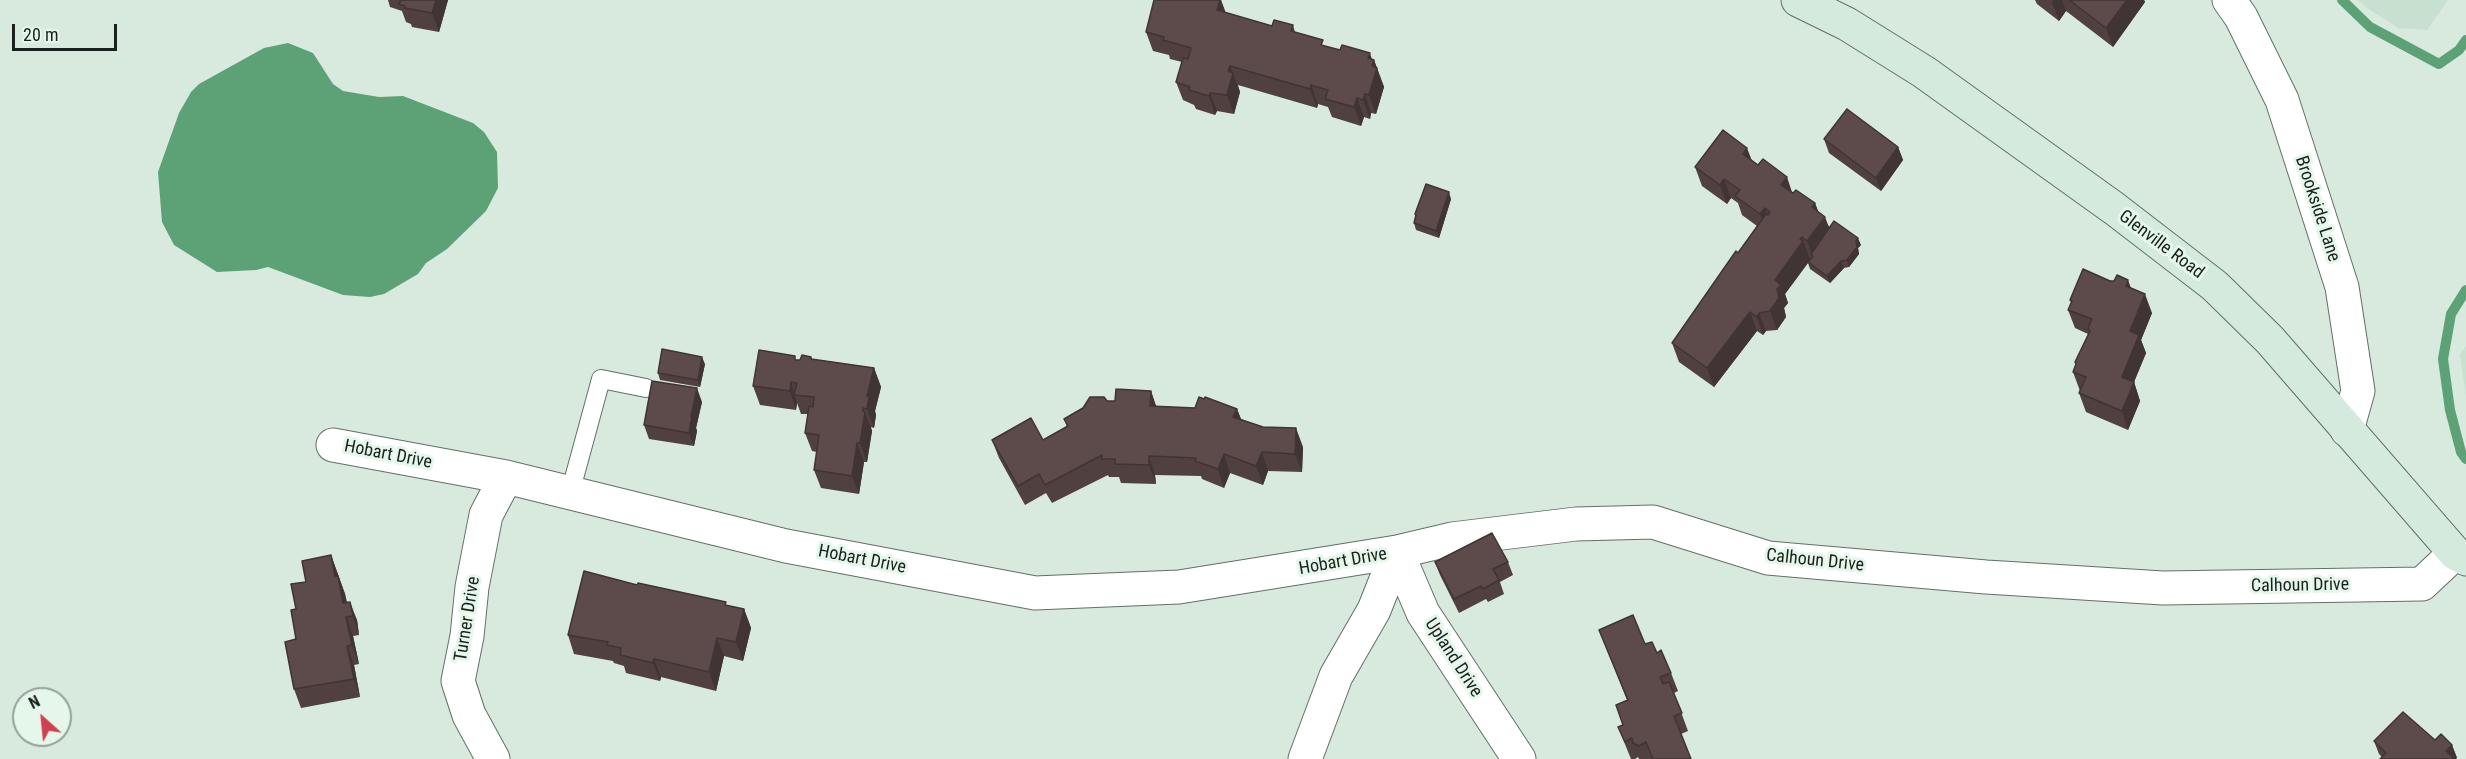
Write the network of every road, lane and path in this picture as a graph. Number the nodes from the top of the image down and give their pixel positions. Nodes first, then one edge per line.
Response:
1 (1798, 0) edge
2 (2229, 0) edge
3 (646, 388) dead end
4 (2346, 429) junction
5 (333, 445) dead end
6 (506, 477) junction
7 (570, 493) junction
8 (1397, 552) junction
9 (2460, 556) edge
10 (493, 759) edge
11 (1305, 759) edge
12 (1519, 759) edge

1 - 4 main road, Glenville Road
2 - 4 street, Brookside Lane
3 - 7 lane
4 - 9 main road, Glenville Road
5 - 6 street, Hobart Drive
6 - 7 street, Hobart Drive
6 - 10 street, Turner Drive
7 - 8 street, Hobart Drive
8 - 9 street, Calhoun Drive
8 - 11 street
8 - 12 street, Upland Drive

